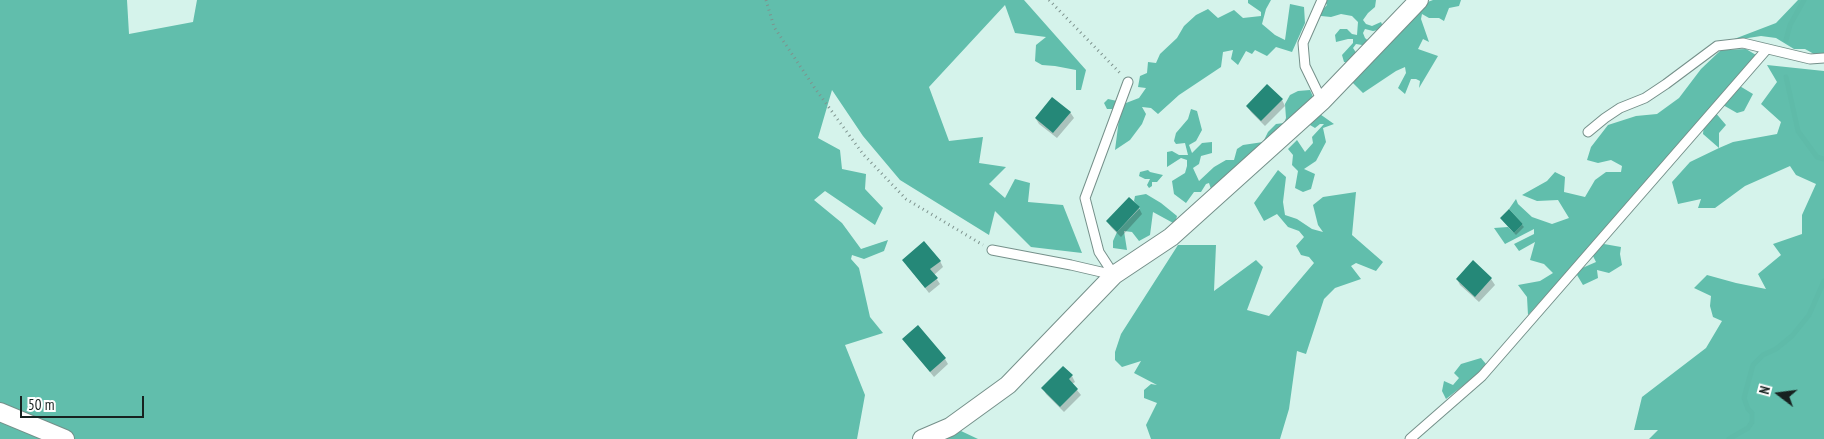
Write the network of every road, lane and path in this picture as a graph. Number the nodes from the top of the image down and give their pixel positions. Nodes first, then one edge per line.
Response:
1 (766, 0) edge
2 (1049, 0) edge
3 (1322, 0) edge
4 (1419, 0) edge
5 (1767, 49) junction
6 (1824, 58) edge
7 (1128, 82) joint
8 (1322, 101) junction
9 (1588, 132) dead end
10 (992, 250) joint
11 (1114, 275) junction
12 (0, 412) edge
13 (65, 439) edge
14 (922, 439) edge
15 (1410, 439) edge

1 - 10 path
2 - 7 path
3 - 8 lane
4 - 8 street
5 - 6 lane
5 - 9 lane
5 - 15 lane
7 - 11 lane
8 - 11 street
10 - 11 lane
11 - 14 street
12 - 13 street

